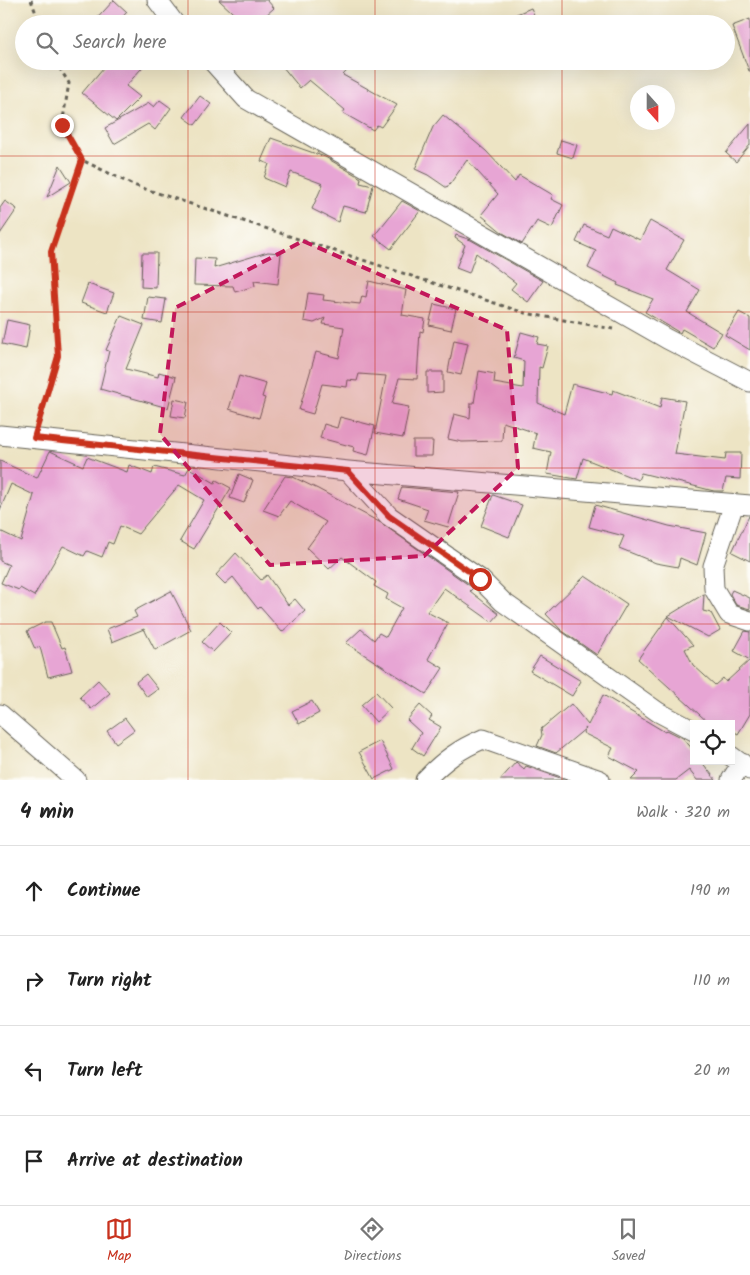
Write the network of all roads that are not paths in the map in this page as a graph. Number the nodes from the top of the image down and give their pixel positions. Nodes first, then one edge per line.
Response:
1 (157, 0) edge
2 (168, 15) edge
3 (220, 70) edge
4 (750, 382) edge
5 (0, 435) edge
6 (348, 471) junction
7 (742, 504) edge
8 (750, 621) edge
9 (0, 714) edge
10 (690, 730) edge
11 (741, 763) edge
12 (76, 780) edge
13 (425, 780) edge
14 (600, 780) edge
15 (731, 780) edge

1 - 2 street
3 - 4 street
5 - 6 street
6 - 7 street
6 - 10 street
7 - 8 street
9 - 12 street
11 - 15 street
13 - 14 street

